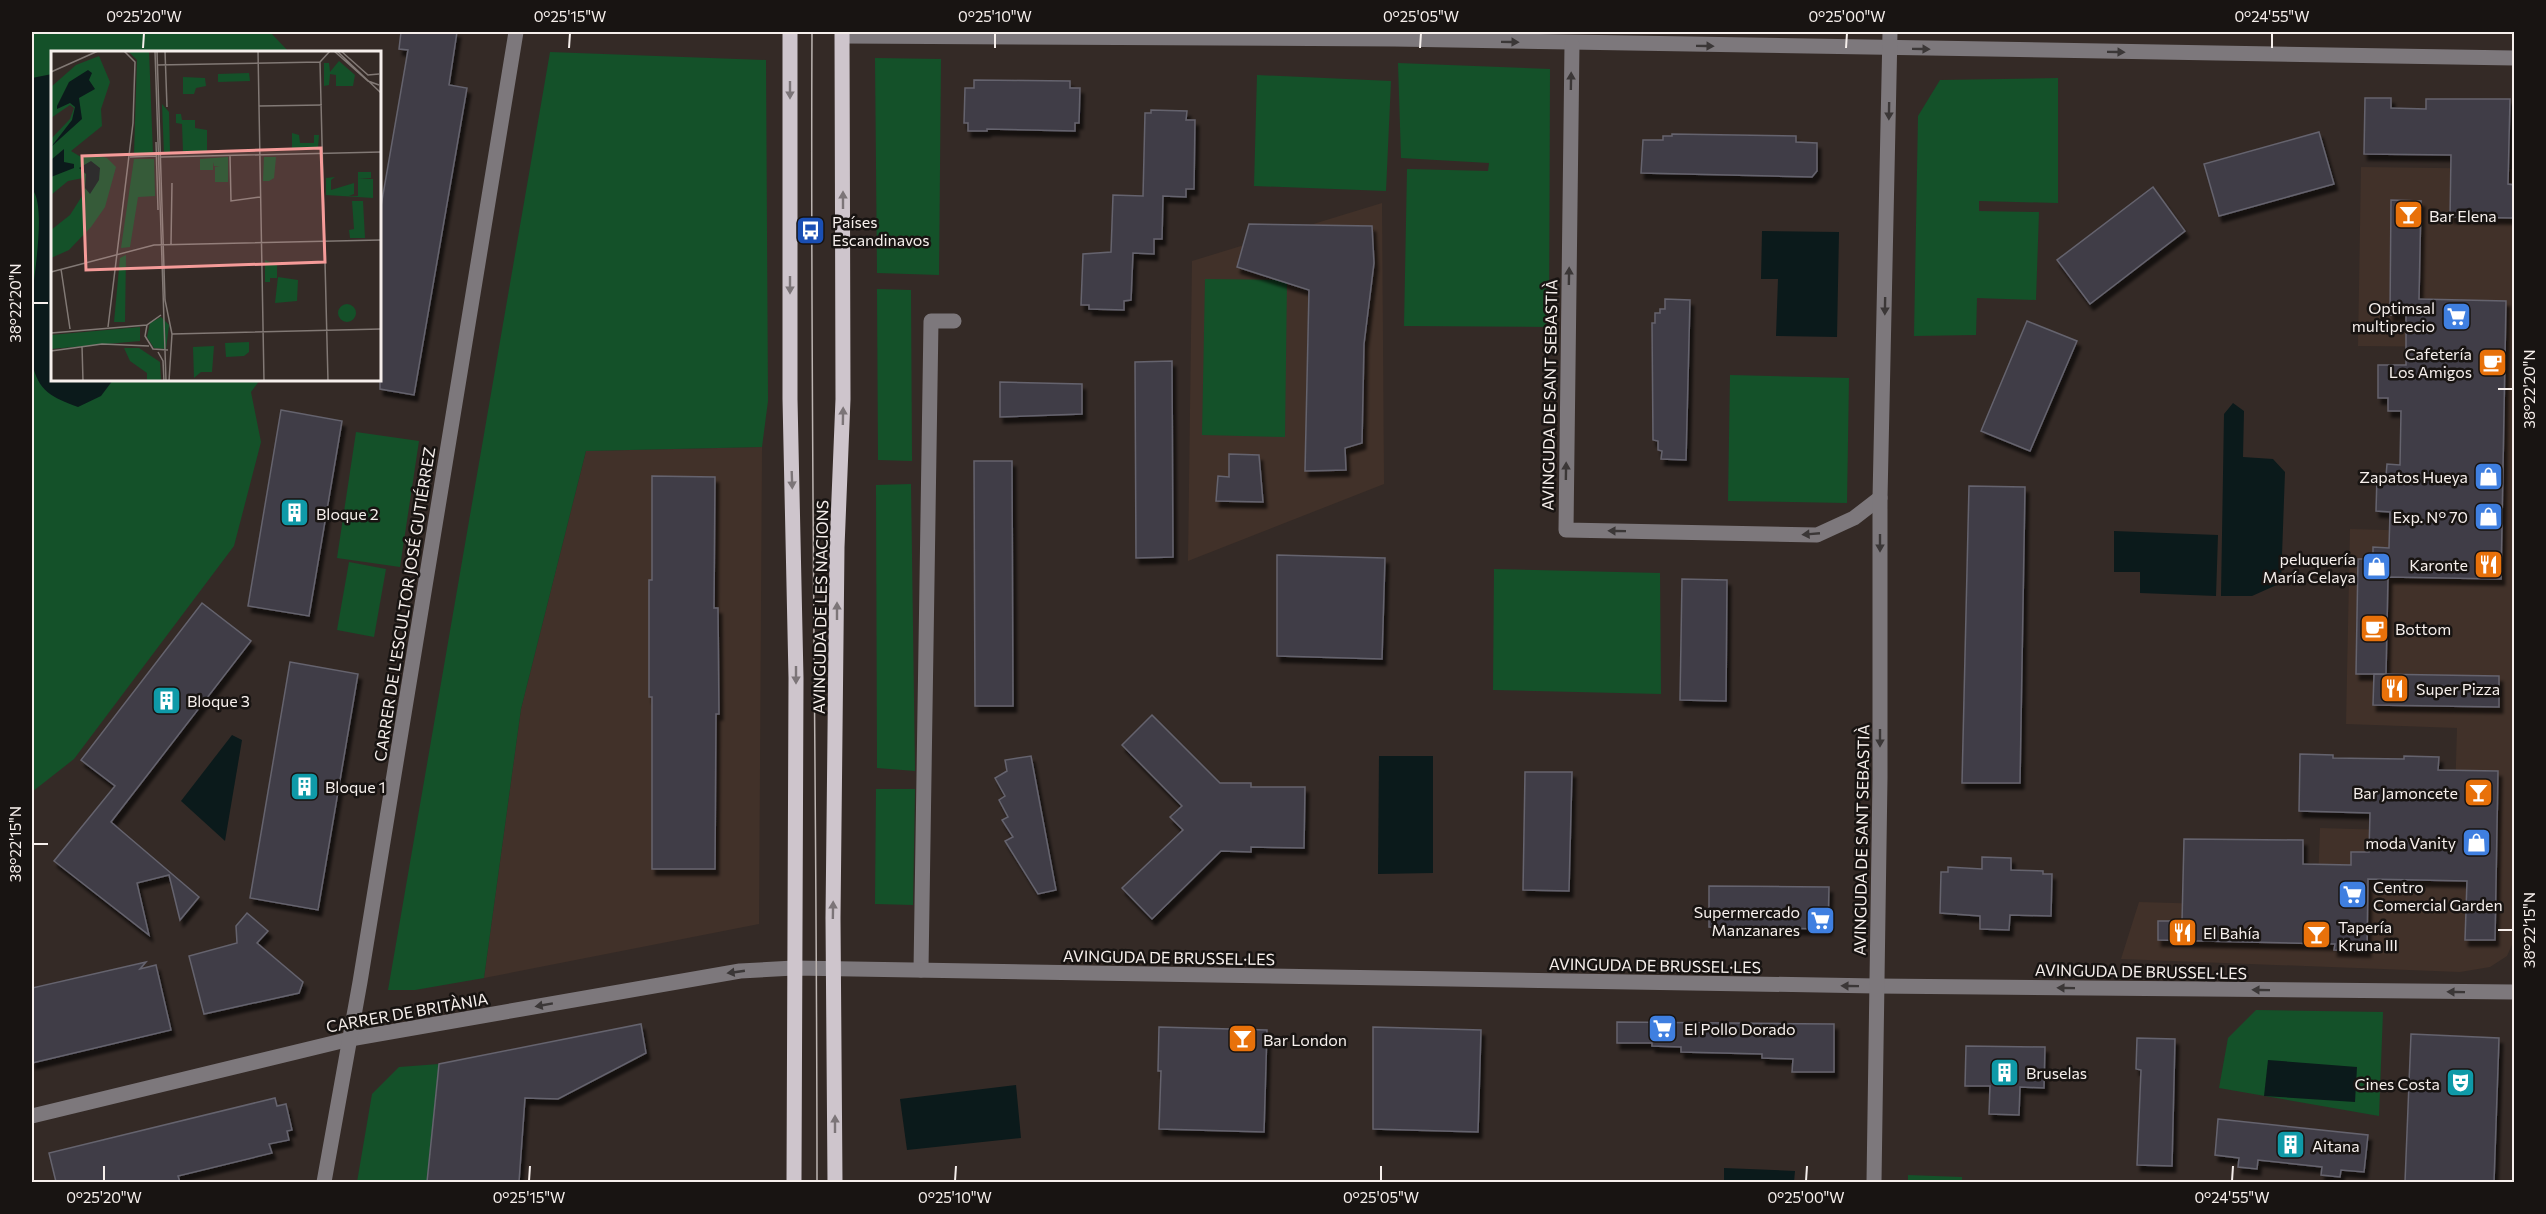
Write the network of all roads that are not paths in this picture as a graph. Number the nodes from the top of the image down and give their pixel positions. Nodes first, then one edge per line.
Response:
1 (516, 32) edge
2 (790, 32) edge
3 (1890, 32) edge
4 (843, 34) edge
5 (1394, 35) edge
6 (1572, 44) junction
7 (1890, 48) junction
8 (2514, 58) edge
9 (954, 321) dead end
10 (1880, 498) junction
11 (794, 968) junction
12 (834, 969) junction
13 (921, 970) junction
14 (1876, 986) junction
15 (2514, 992) edge
16 (350, 1039) junction
17 (32, 1116) edge
18 (324, 1182) edge
19 (794, 1182) edge
20 (835, 1182) edge
21 (1874, 1182) edge

1 - 16 street, CARRER DE L'ESCULTOR JOSÉ GUTIÉRREZ
2 -> 11 main road, AVINGUDA DE LES NACIONS
3 - 7 street, AVINGUDA DE SANT SEBASTIÀ
4 - 5 street
12 -> 4 main road, AVINGUDA DE LES NACIONS
5 -> 6 street
6 -> 7 street
10 -> 6 street, AVINGUDA DE SANT SEBASTIÀ
7 -> 8 street
7 -> 10 street, AVINGUDA DE SANT SEBASTIÀ
9 - 13 street
10 -> 14 street, AVINGUDA DE SANT SEBASTIÀ
11 - 12 street, AVINGUDA DE BRUSSEL·LES
11 -> 16 street, CARRER DE BRITÀNIA
11 - 19 main road, AVINGUDA DE LES NACIONS
12 - 13 street, AVINGUDA DE BRUSSEL·LES
20 -> 12 main road, AVINGUDA DE LES NACIONS
14 -> 13 street, AVINGUDA DE BRUSSEL·LES
15 -> 14 street, AVINGUDA DE BRUSSEL·LES
14 - 21 street, AVINGUDA DE SANT SEBASTIÀ
16 - 17 street, CARRER DE BRITÀNIA
16 - 18 street, CARRER DE L'ESCULTOR JOSÉ GUTIÉRREZ

